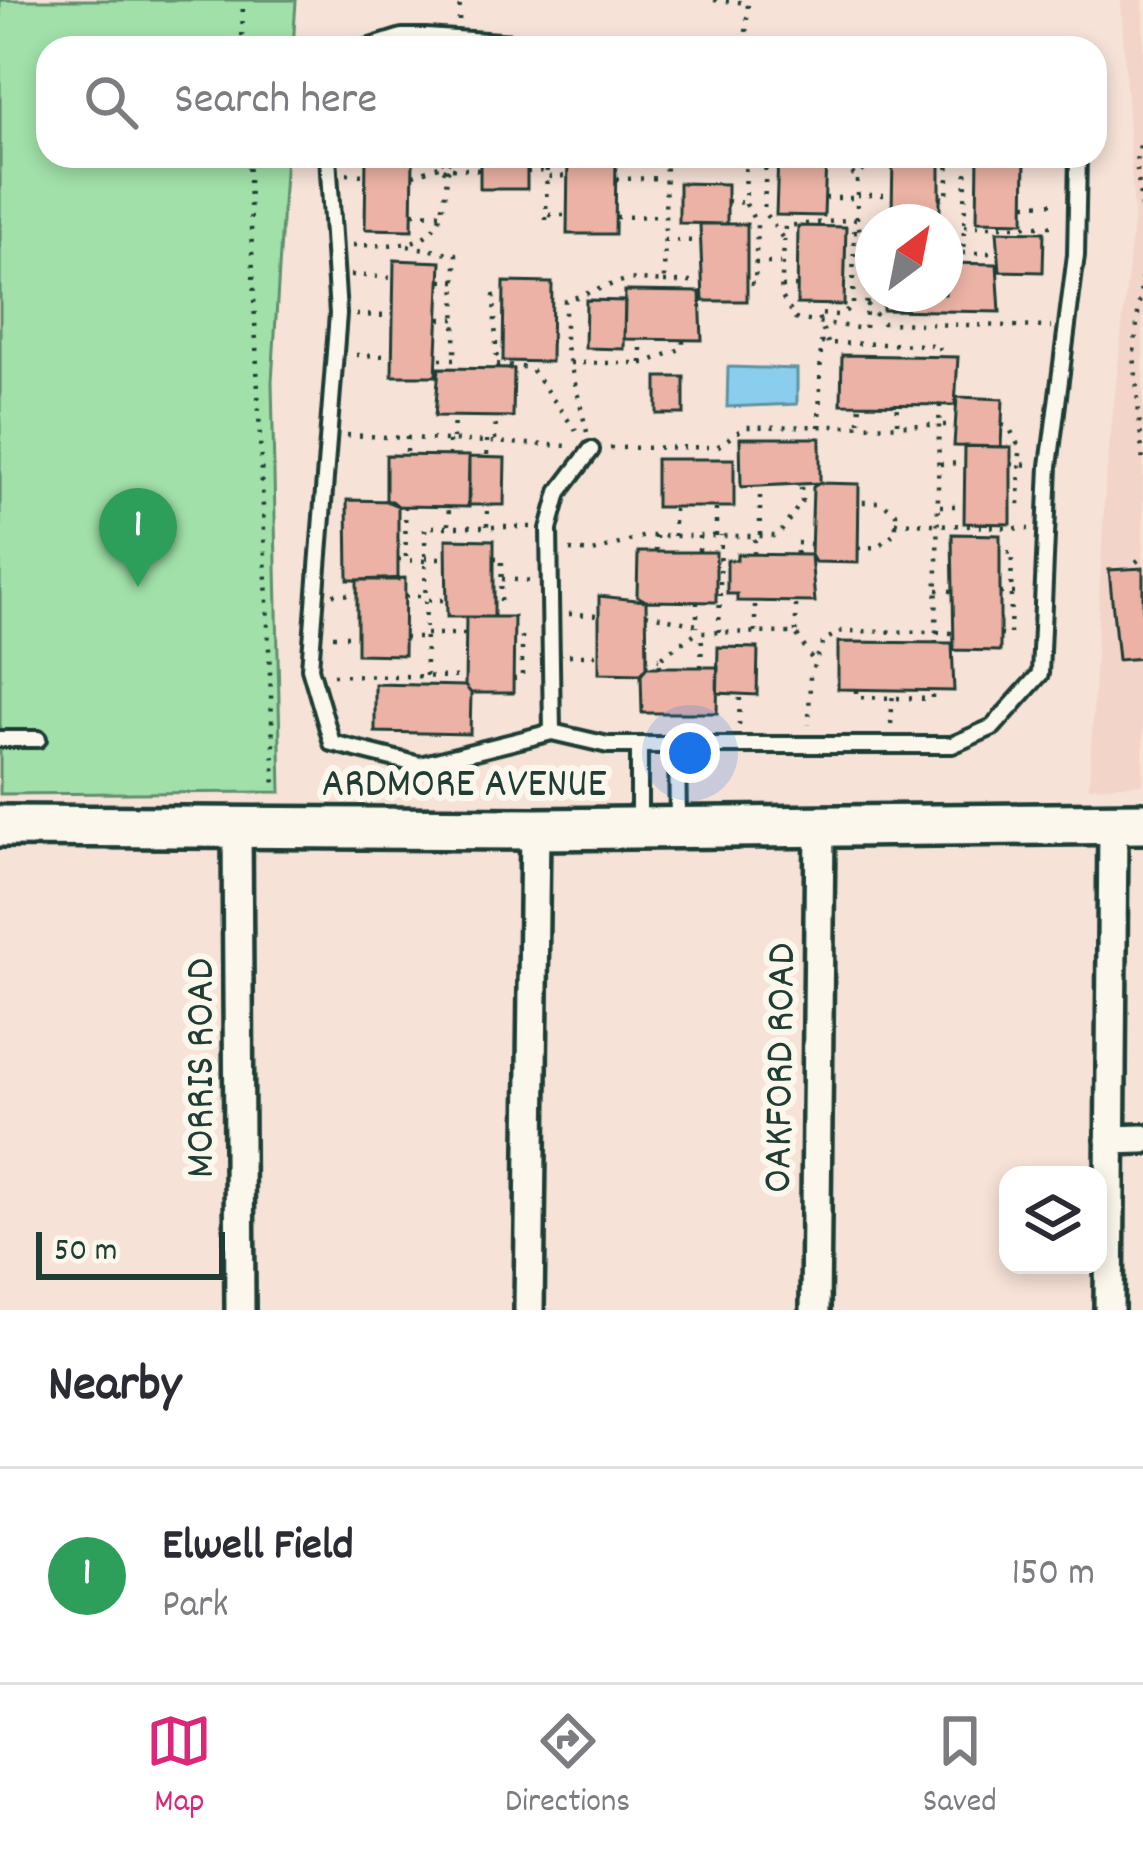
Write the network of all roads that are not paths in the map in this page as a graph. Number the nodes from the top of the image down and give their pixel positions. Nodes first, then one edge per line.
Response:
1 (329, 168) edge
2 (1078, 168) edge
3 (591, 450) road end
4 (552, 732) junction
5 (0, 739) edge
6 (38, 739) dead end
7 (677, 745) junction
8 (639, 746) junction
9 (1128, 824) edge
10 (0, 826) edge
11 (237, 826) junction
12 (820, 827) junction
13 (659, 828) junction
14 (536, 829) junction
15 (1143, 1139) edge
16 (1110, 1140) junction
17 (240, 1310) edge
18 (529, 1310) edge
19 (815, 1310) edge
20 (1109, 1310) edge

1 - 4 lane
2 - 7 lane
3 - 4 lane
4 - 8 lane
5 - 6 lane
7 - 8 lane
7 - 13 lane
8 - 13 lane
9 - 12 street, ARDMORE AVENUE
9 - 16 street
10 - 11 street, ARDMORE AVENUE
11 - 14 street, ARDMORE AVENUE
11 - 17 street, MORRIS ROAD
12 - 13 street, ARDMORE AVENUE
12 - 19 street, OAKFORD ROAD
13 - 14 street, ARDMORE AVENUE
14 - 18 street
15 - 16 street
16 - 20 street

